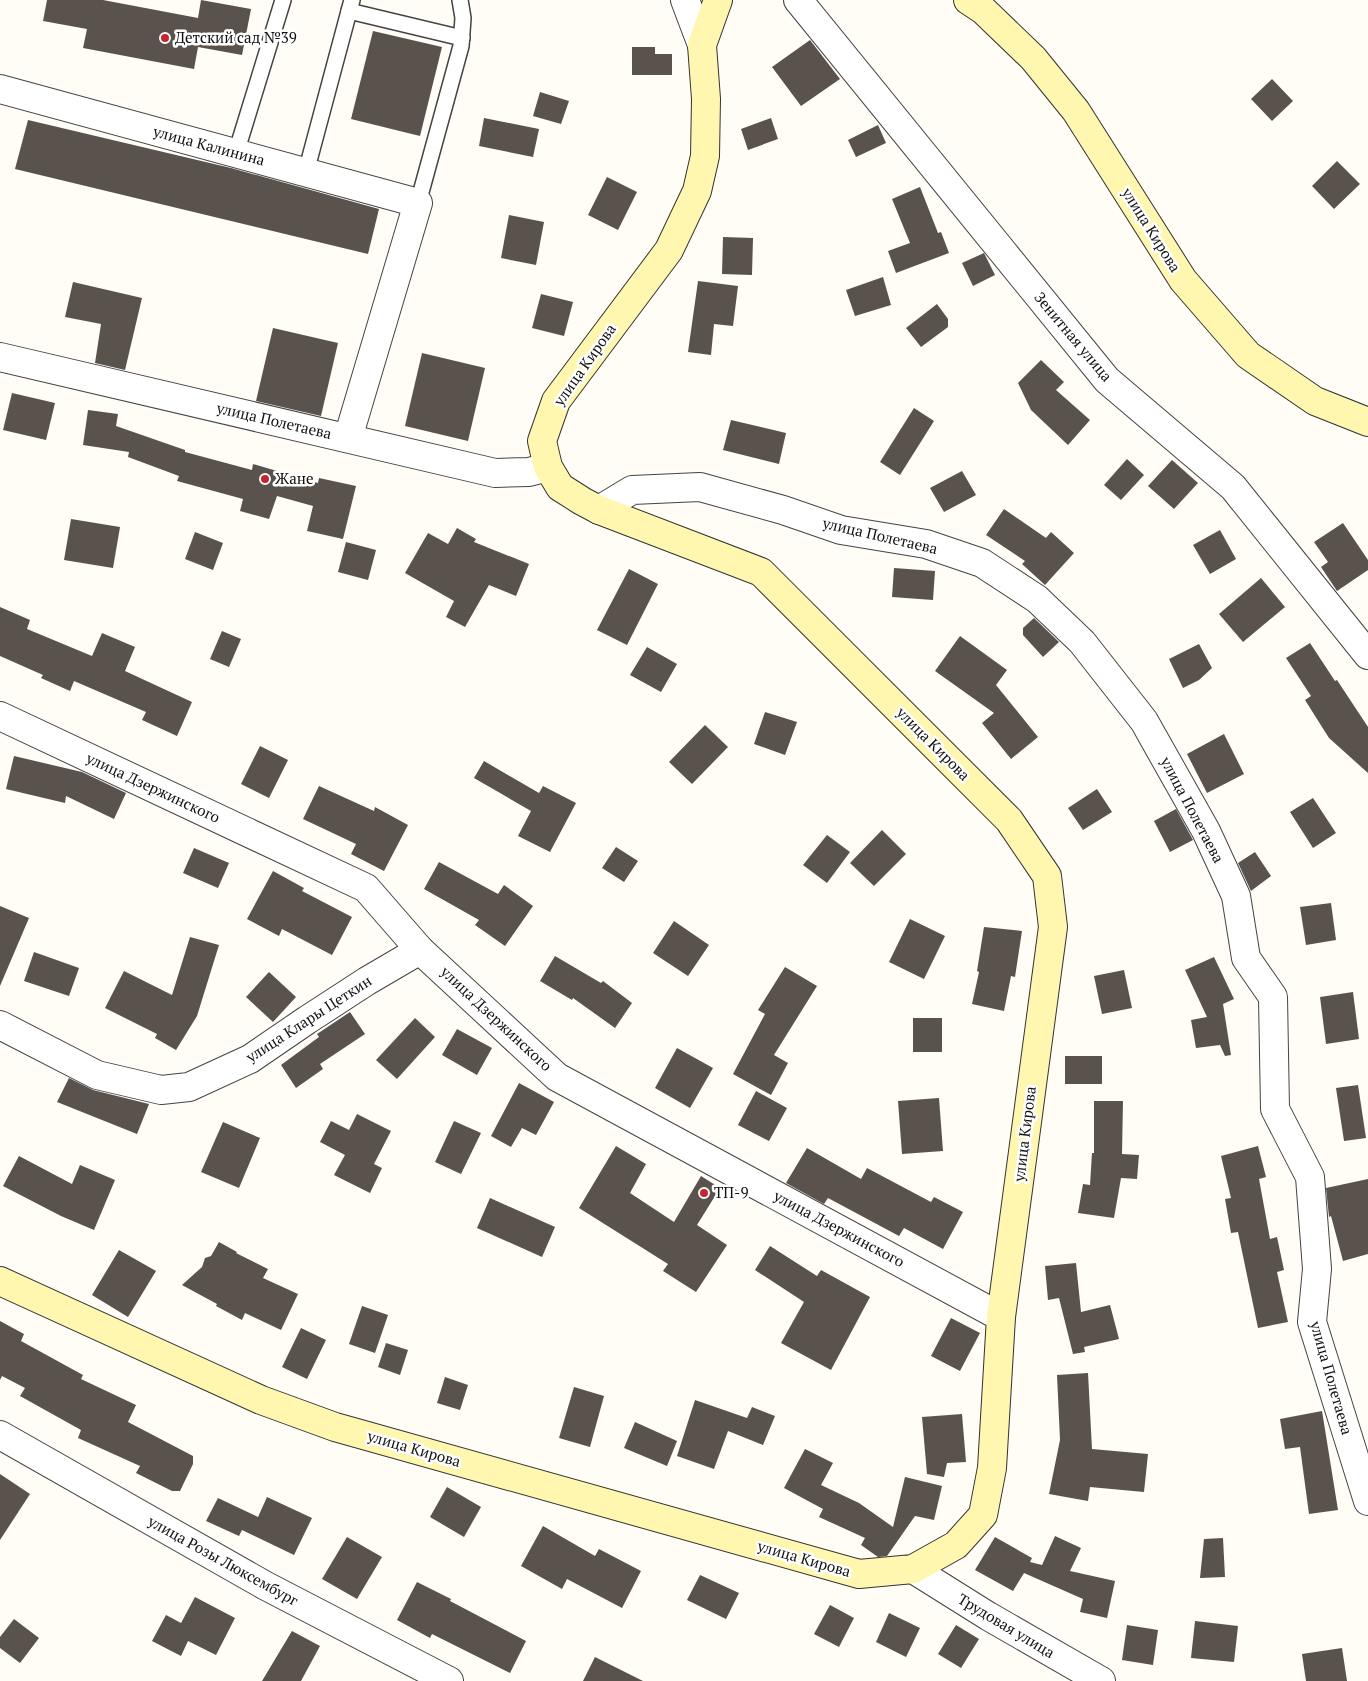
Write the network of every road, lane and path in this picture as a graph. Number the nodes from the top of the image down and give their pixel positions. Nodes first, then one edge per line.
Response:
1 (284, 0) edge
2 (460, 0) edge
3 (684, 0) edge
4 (718, 0) edge
5 (798, 0) edge
6 (968, 0) edge
7 (351, 6) edge
8 (462, 38) junction
9 (702, 45) junction
10 (0, 89) edge
11 (236, 153) junction
12 (306, 172) junction
13 (418, 202) junction
14 (0, 357) edge
15 (1368, 422) edge
16 (348, 438) junction
17 (548, 467) junction
18 (599, 510) junction
19 (1368, 655) edge
20 (0, 716) edge
21 (420, 950) junction
22 (0, 1025) edge
23 (0, 1281) edge
24 (1001, 1317) junction
25 (0, 1435) edge
26 (1368, 1500) edge
27 (913, 1568) junction
28 (449, 1681) edge
29 (1101, 1681) edge

1 - 11 lane
2 - 8 lane
3 - 9 street
4 - 9 main road, улица Кирова
5 - 19 street, Зенитная улица
6 - 15 main road, улица Кирова
7 - 8 lane
7 - 12 lane
8 - 13 lane
9 - 17 main road, улица Кирова
10 - 11 street, улица Калинина
11 - 12 street, улица Калинина
12 - 13 street, улица Калинина
13 - 16 street
14 - 16 street, улица Полетаева
16 - 17 street, улица Полетаева
17 - 18 main road, улица Кирова
18 - 24 main road, улица Кирова
18 - 26 street, улица Полетаева
20 - 21 street, улица Дзержинского
21 - 22 street, улица Клары Цеткин
21 - 24 street, улица Дзержинского
23 - 27 main road, улица Кирова
24 - 27 main road, улица Кирова
25 - 28 street, улица Розы Люксембург
27 - 29 street, Трудовая улица

